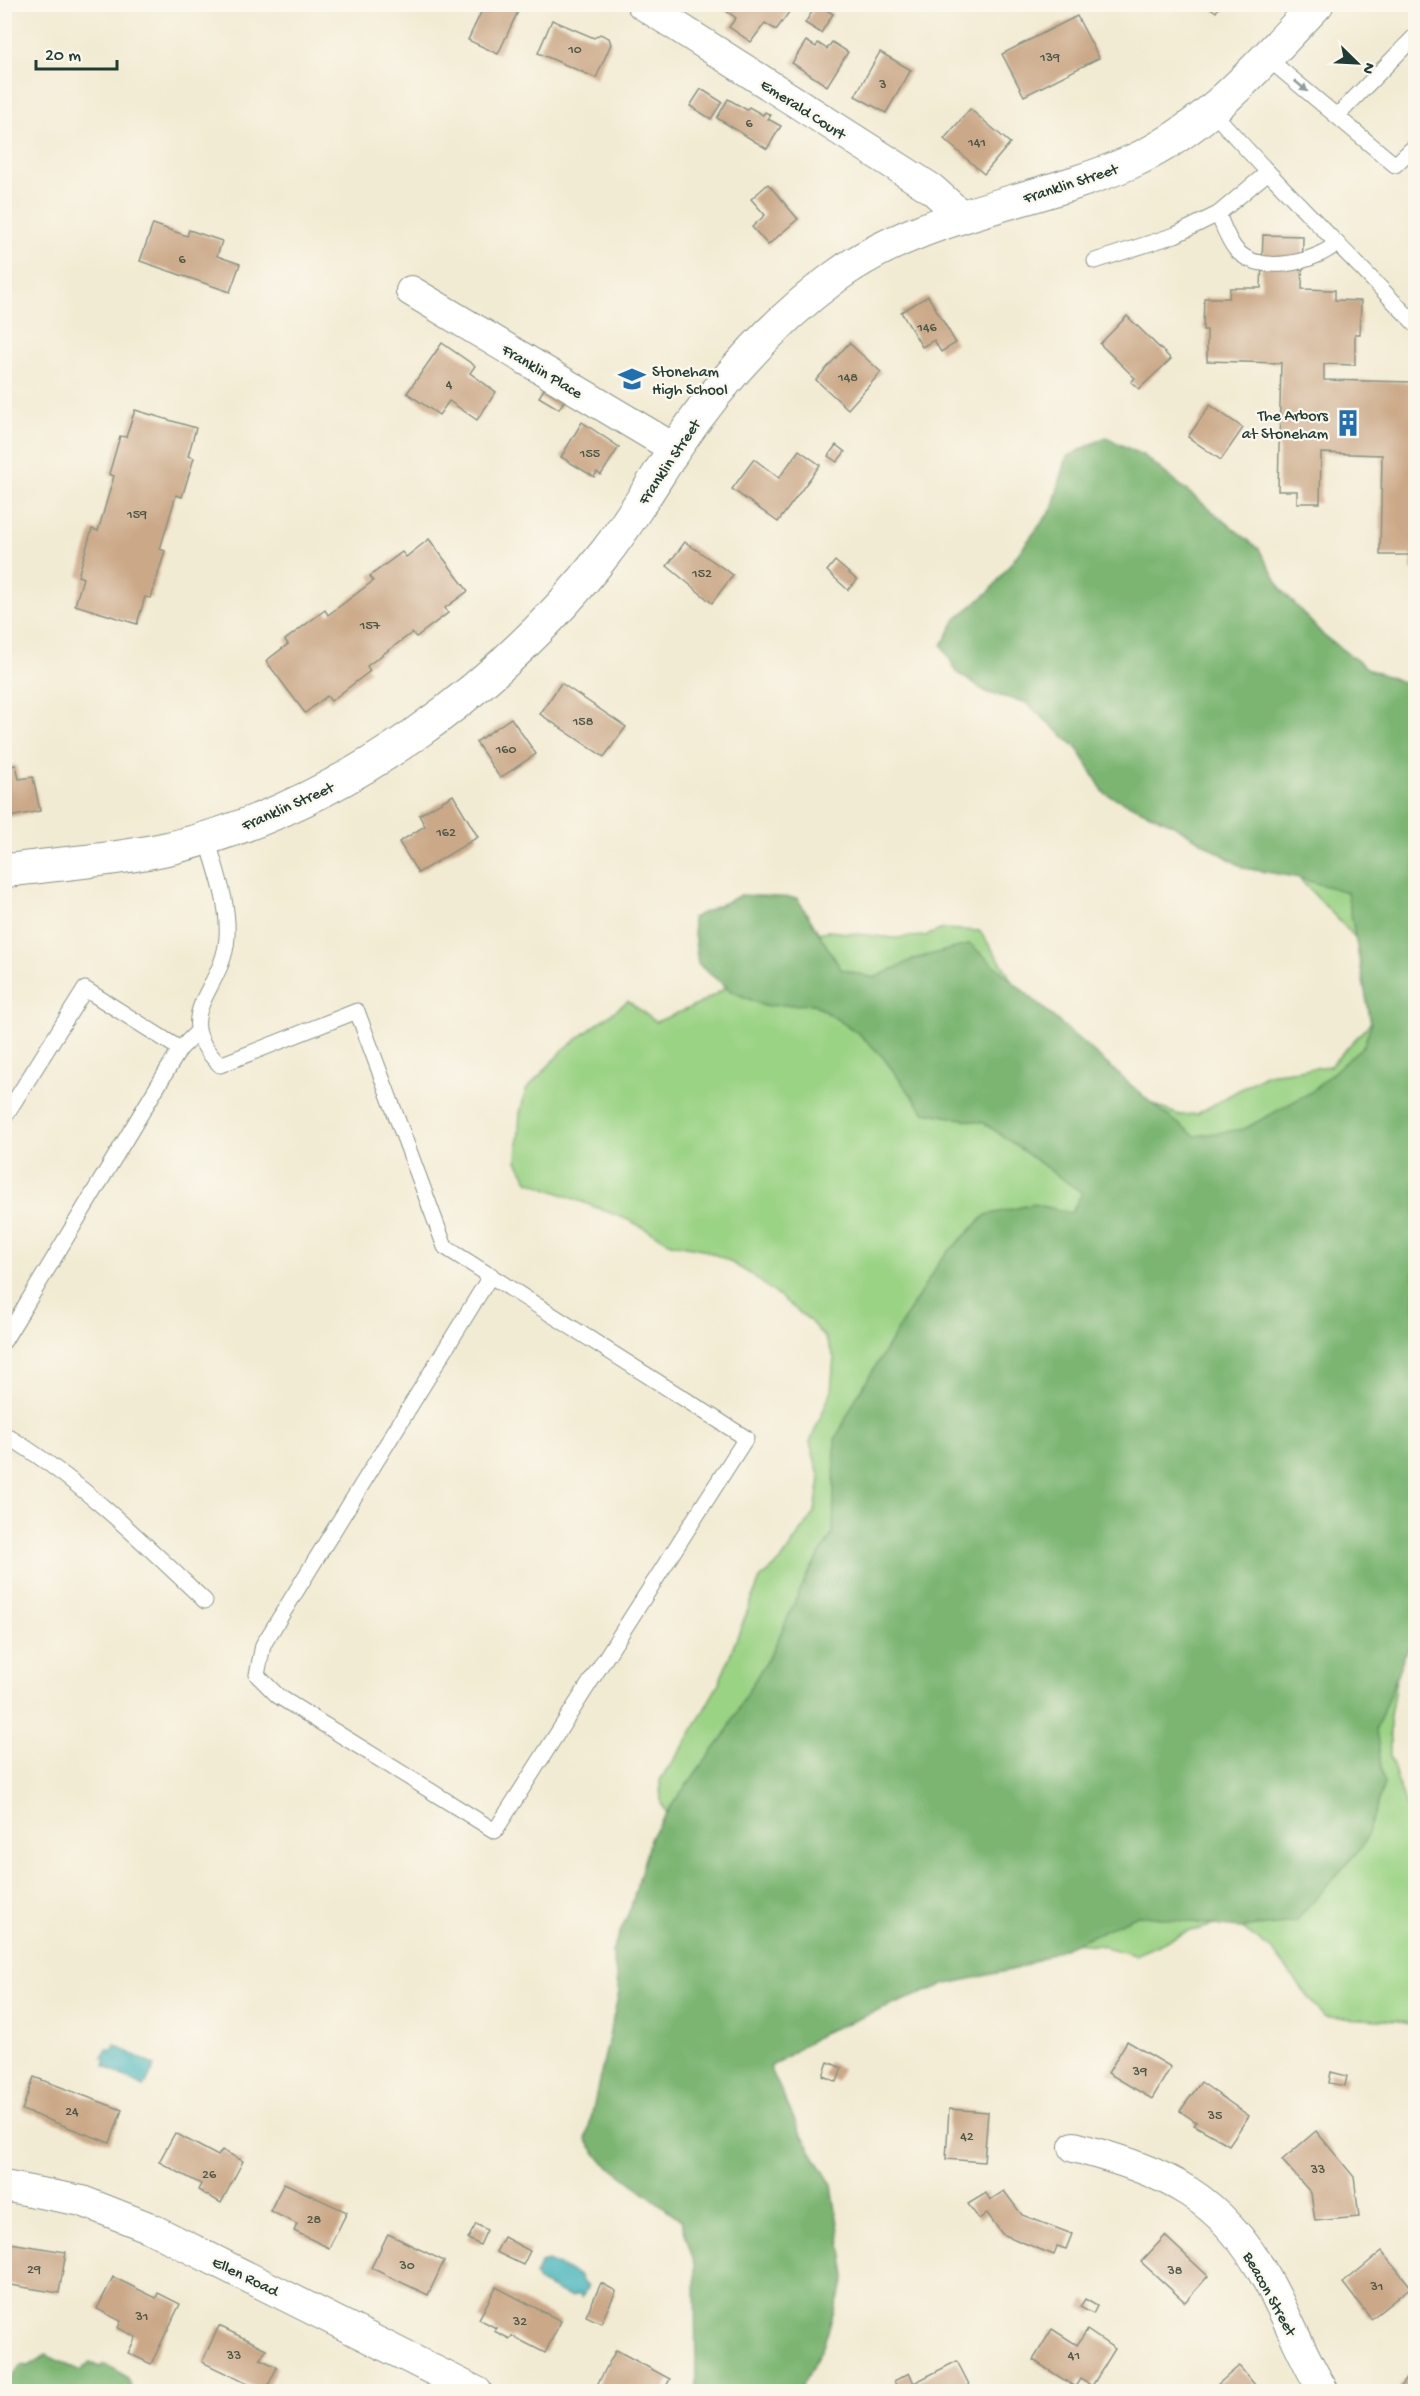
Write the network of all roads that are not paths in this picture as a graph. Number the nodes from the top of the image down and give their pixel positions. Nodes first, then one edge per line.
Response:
1 (642, 4) edge
2 (1317, 4) edge
3 (1416, 35) edge
4 (1266, 57) junction
5 (1212, 111) junction
6 (1337, 116) junction
7 (1416, 145) edge
8 (1267, 173) junction
9 (1218, 214) junction
10 (962, 216) junction
11 (1337, 243) junction
12 (1095, 261) dead end
13 (411, 291) dead end
14 (1416, 326) edge
15 (675, 449) junction
16 (207, 838) junction
17 (4, 871) edge
18 (197, 1032) junction
19 (180, 1049) junction
20 (4, 1118) edge
21 (491, 1275) junction
22 (4, 1341) edge
23 (4, 1434) edge
24 (205, 1601) dead end
25 (1074, 2147) dead end
26 (4, 2186) edge
27 (477, 2391) edge
28 (1324, 2391) edge

1 - 10 street, Emerald Court
2 - 4 main road, Franklin Street
3 - 6 lane
4 - 5 main road, Franklin Street
4 -> 6 lane
5 - 8 lane
5 - 10 main road, Franklin Street
6 - 7 lane
8 - 9 lane
8 - 11 lane
9 - 11 lane
9 - 12 lane
10 - 15 main road, Franklin Street
11 - 14 lane
13 - 15 street, Franklin Place
15 - 16 main road, Franklin Street
16 - 17 main road, Franklin Street
16 - 18 lane
18 - 19 lane
18 - 21 lane
19 - 20 lane
19 - 22 lane
21 - 21 lane
23 - 24 lane
25 - 28 street, Beacon Street
26 - 27 street, Ellen Road

